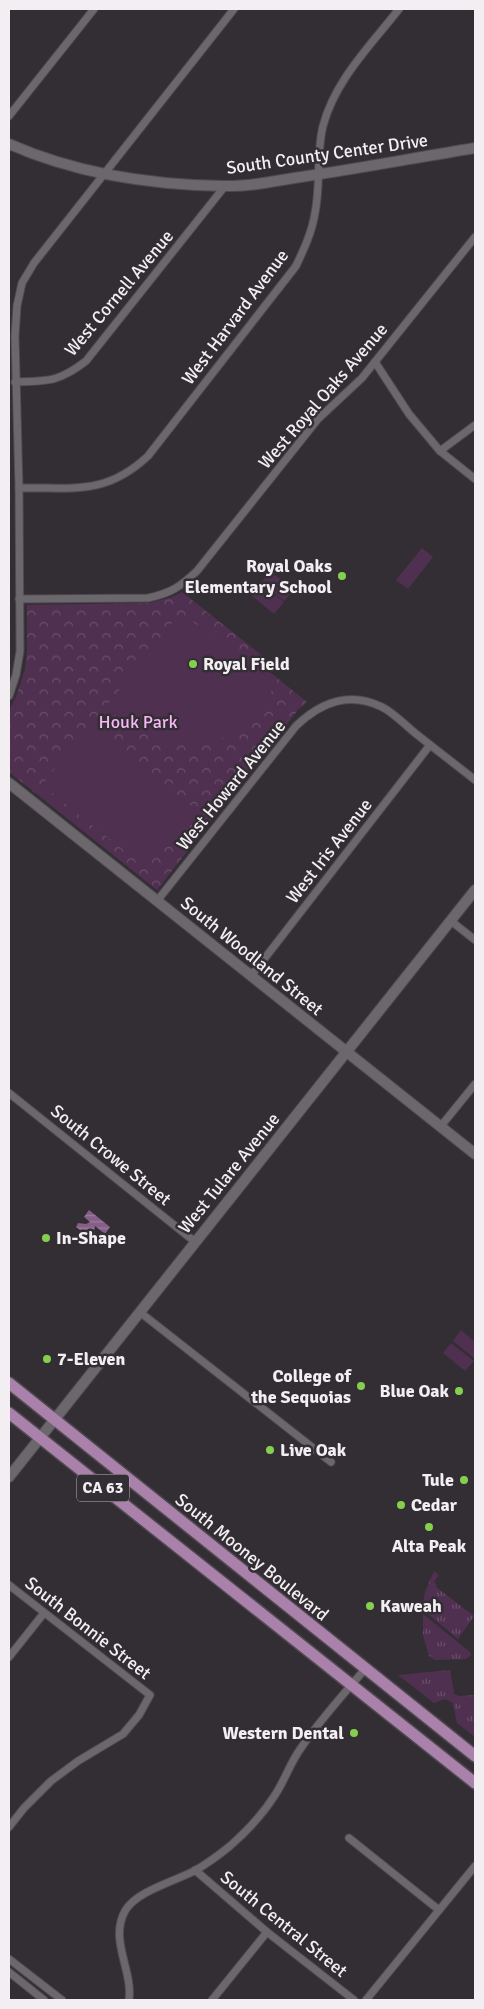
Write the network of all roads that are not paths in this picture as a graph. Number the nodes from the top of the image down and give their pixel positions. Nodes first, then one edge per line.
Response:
1 (94, 9) edge
2 (234, 9) edge
3 (399, 9) edge
4 (9, 116) edge
5 (9, 144) edge
6 (475, 148) edge
7 (104, 173) junction
8 (318, 174) junction
9 (225, 186) junction
10 (475, 237) edge
11 (375, 362) junction
12 (15, 382) junction
13 (475, 425) edge
14 (440, 451) junction
15 (475, 479) edge
16 (18, 488) junction
17 (19, 599) junction
18 (9, 696) edge
19 (430, 745) junction
20 (475, 780) edge
21 (10, 787) edge
22 (475, 890) edge
23 (157, 901) junction
24 (451, 921) junction
25 (475, 940) edge
26 (251, 976) junction
27 (347, 1052) junction
28 (475, 1084) edge
29 (9, 1093) edge
30 (441, 1126) junction
31 (475, 1154) edge
32 (194, 1241) junction
33 (141, 1313) junction
34 (9, 1384) edge
35 (9, 1413) edge
36 (55, 1421) junction
37 (41, 1438) junction
38 (331, 1462) dead end
39 (9, 1477) edge
40 (9, 1585) edge
41 (44, 1613) junction
42 (9, 1656) edge
43 (365, 1669) junction
44 (352, 1685) junction
45 (475, 1756) edge
46 (475, 1783) edge
47 (9, 1826) edge
48 (349, 1838) dead end
49 (475, 1866) edge
50 (195, 1870) junction
51 (439, 1910) junction
52 (267, 1932) junction
53 (9, 1959) edge
54 (9, 1972) edge
55 (44, 2000) edge
56 (62, 2000) edge
57 (129, 2000) edge
58 (212, 2000) edge
59 (354, 2000) edge
60 (366, 2000) edge

1 - 4 street
2 - 7 street
3 - 8 street, West Harvard Avenue
5 - 7 street, South County Center Drive
6 - 8 street, South County Center Drive
7 - 9 street, South County Center Drive
7 - 12 street
8 - 9 street, South County Center Drive
8 - 16 street, West Harvard Avenue
9 - 12 street, West Cornell Avenue
10 - 11 street, West Royal Oaks Avenue
11 - 14 street
11 - 17 street, West Royal Oaks Avenue
12 - 16 street
13 - 14 street
14 - 15 street
16 - 17 street
17 - 18 street
19 - 20 street
19 - 23 street, West Howard Avenue
19 - 26 street, West Iris Avenue
21 - 23 street, South Woodland Street
22 - 24 street, West Tulare Avenue
23 - 26 street, South Woodland Street
24 - 25 street
24 - 27 street, West Tulare Avenue
26 - 27 street, South Woodland Street
27 - 30 street, South Woodland Street
27 - 32 street, West Tulare Avenue
28 - 30 street
29 - 32 street, South Crowe Street
30 - 31 street, South Woodland Street
32 - 33 street, West Tulare Avenue
33 - 36 street, West Tulare Avenue
33 - 38 street
34 - 36 main road, South Mooney Boulevard / CA 63
35 - 37 main road, South Mooney Boulevard / CA 63
36 - 37 street, West Tulare Avenue
36 - 43 main road, South Mooney Boulevard / CA 63
37 - 39 street, West Tulare Avenue
37 - 44 main road, South Mooney Boulevard / CA 63
40 - 41 street, South Bonnie Street
41 - 42 street
41 - 47 street, South Bonnie Street
43 - 44 street
43 - 45 main road, South Mooney Boulevard / CA 63
44 - 46 main road, South Mooney Boulevard / CA 63
44 - 50 street
48 - 51 street
49 - 51 street
50 - 52 street, South Central Street
50 - 57 street
51 - 60 street
52 - 58 street
52 - 59 street, South Central Street
53 - 56 street
54 - 55 street

